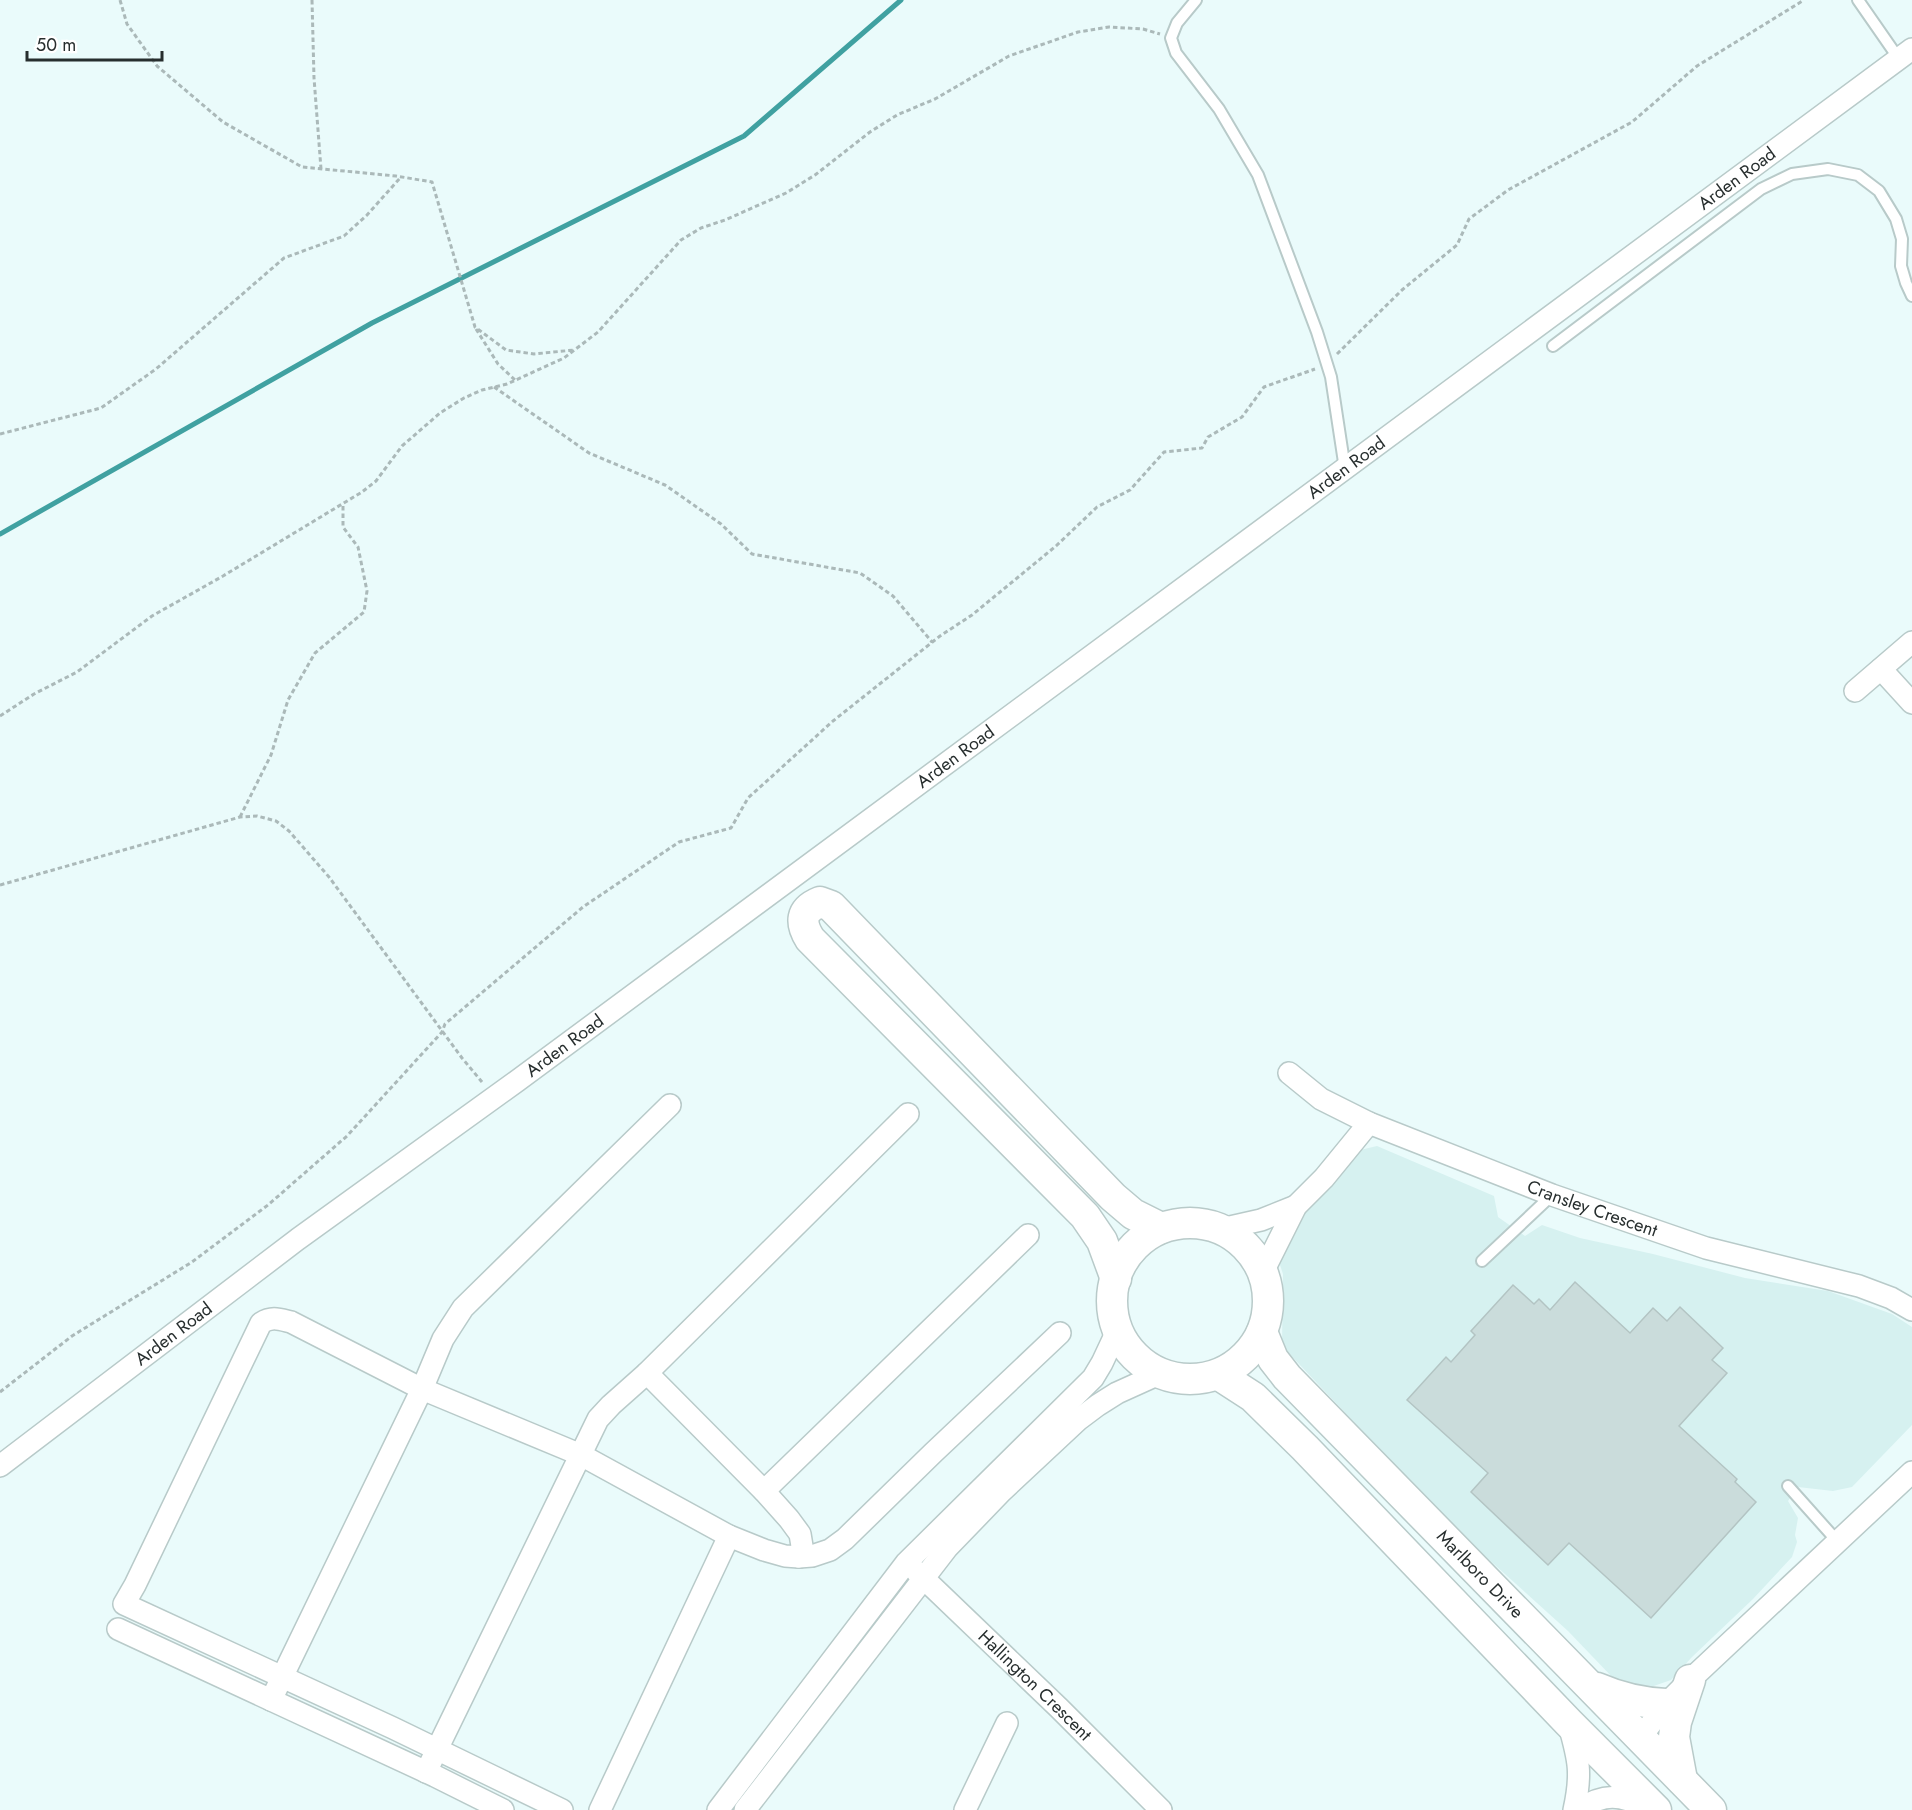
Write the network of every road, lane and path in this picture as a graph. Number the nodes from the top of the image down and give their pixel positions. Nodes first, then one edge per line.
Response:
1 (120, 0) edge
2 (312, 0) edge
3 (1196, 0) edge
4 (1804, 0) edge
5 (1858, 0) edge
6 (1171, 38) junction
7 (1906, 54) edge
8 (321, 169) junction
9 (401, 177) junction
10 (1912, 296) edge
11 (475, 327) junction
12 (1553, 346) dead end
13 (574, 350) junction
14 (1327, 364) junction
15 (515, 380) junction
16 (494, 387) junction
17 (0, 434) edge
18 (1345, 469) junction
19 (343, 503) junction
20 (932, 642) junction
21 (1912, 642) edge
22 (1881, 669) junction
23 (1855, 691) dead end
24 (1912, 703) edge
25 (0, 716) edge
26 (240, 817) junction
27 (0, 885) edge
28 (442, 1032) junction
29 (1289, 1073) dead end
30 (495, 1096) junction
31 (670, 1105) dead end
32 (909, 1114) dead end
33 (1369, 1123) junction
34 (1552, 1195) junction
35 (1296, 1206) junction
36 (1161, 1228) junction
37 (1221, 1229) junction
38 (1028, 1235) dead end
39 (1482, 1261) dead end
40 (1263, 1272) junction
41 (1116, 1279) junction
42 (1912, 1310) edge
43 (1117, 1331) junction
44 (1262, 1332) junction
45 (1060, 1333) dead end
46 (647, 1373) junction
47 (1159, 1374) junction
48 (1219, 1375) junction
49 (422, 1389) junction
50 (0, 1392) edge
51 (581, 1455) junction
52 (0, 1466) edge
53 (1912, 1472) edge
54 (1788, 1486) dead end
55 (764, 1491) junction
56 (729, 1536) junction
57 (1838, 1542) junction
58 (799, 1557) junction
59 (906, 1563) junction
60 (925, 1579) junction
61 (124, 1604) junction
62 (118, 1629) joint
63 (282, 1677) junction
64 (1690, 1680) junction
65 (1591, 1686) junction
66 (271, 1700) junction
67 (1666, 1704) junction
68 (1007, 1723) dead end
69 (1569, 1723) junction
70 (1641, 1737) junction
71 (438, 1750) junction
72 (426, 1772) junction
73 (1682, 1780) junction
74 (1651, 1806) edge
75 (503, 1810) edge
76 (562, 1810) edge
77 (600, 1810) edge
78 (718, 1810) edge
79 (745, 1810) edge
80 (965, 1810) edge
81 (1161, 1810) edge
82 (1576, 1810) edge
83 (1711, 1810) edge

1 - 8 path
2 - 8 path
3 - 6 lane
4 - 14 path
5 - 7 lane
6 - 13 path
6 - 14 lane
7 - 18 street, Arden Road
8 - 9 path
9 - 11 path
9 - 17 path
10 - 12 lane
11 - 13 path
11 - 15 path
13 - 15 path
14 - 18 lane
14 - 20 path
15 - 16 path
16 - 19 path
16 - 20 path
18 - 30 street, Arden Road
19 - 25 path
19 - 26 path
20 - 28 path
21 - 22 street
22 - 23 street
22 - 24 street
26 - 27 path
26 - 28 path
28 - 30 path
28 - 50 path
29 - 33 street, Cransley Crescent
30 - 52 street, Arden Road
31 - 49 street
32 - 46 street
33 - 34 street, Cransley Crescent
33 - 35 street
34 - 39 lane
34 - 42 street, Cransley Crescent
35 - 37 street
35 - 40 street
36 - 37 main road
36 - 41 main road
36 - 41 main road
37 - 40 main road
38 - 55 street
40 - 44 main road
41 - 43 main road
43 - 47 main road
43 - 59 street
44 - 48 main road
44 - 65 main road, Marlboro Drive
45 - 58 street
46 - 51 street
46 - 55 street
47 - 48 main road
47 - 60 street
48 - 69 main road
49 - 51 street
49 - 61 street
49 - 63 street
51 - 56 street
51 - 71 street
53 - 57 street
54 - 57 lane
55 - 58 street
56 - 58 street
56 - 77 street
57 - 64 street
59 - 60 street, Hallington Crescent
59 - 78 street
60 - 79 street
60 - 81 street, Hallington Crescent
61 - 62 lane
61 - 63 street
62 - 66 street
63 - 66 street
63 - 71 street
64 - 67 street
64 - 73 main road
65 - 67 main road
65 - 70 main road, Marlboro Drive
66 - 72 street
67 - 70 street
68 - 80 street
69 - 74 main road
69 - 82 street
70 - 73 main road, Marlboro Drive
70 - 74 main road
71 - 72 street
71 - 76 street
72 - 75 street
73 - 83 main road, Marlboro Drive
74 - 82 street

